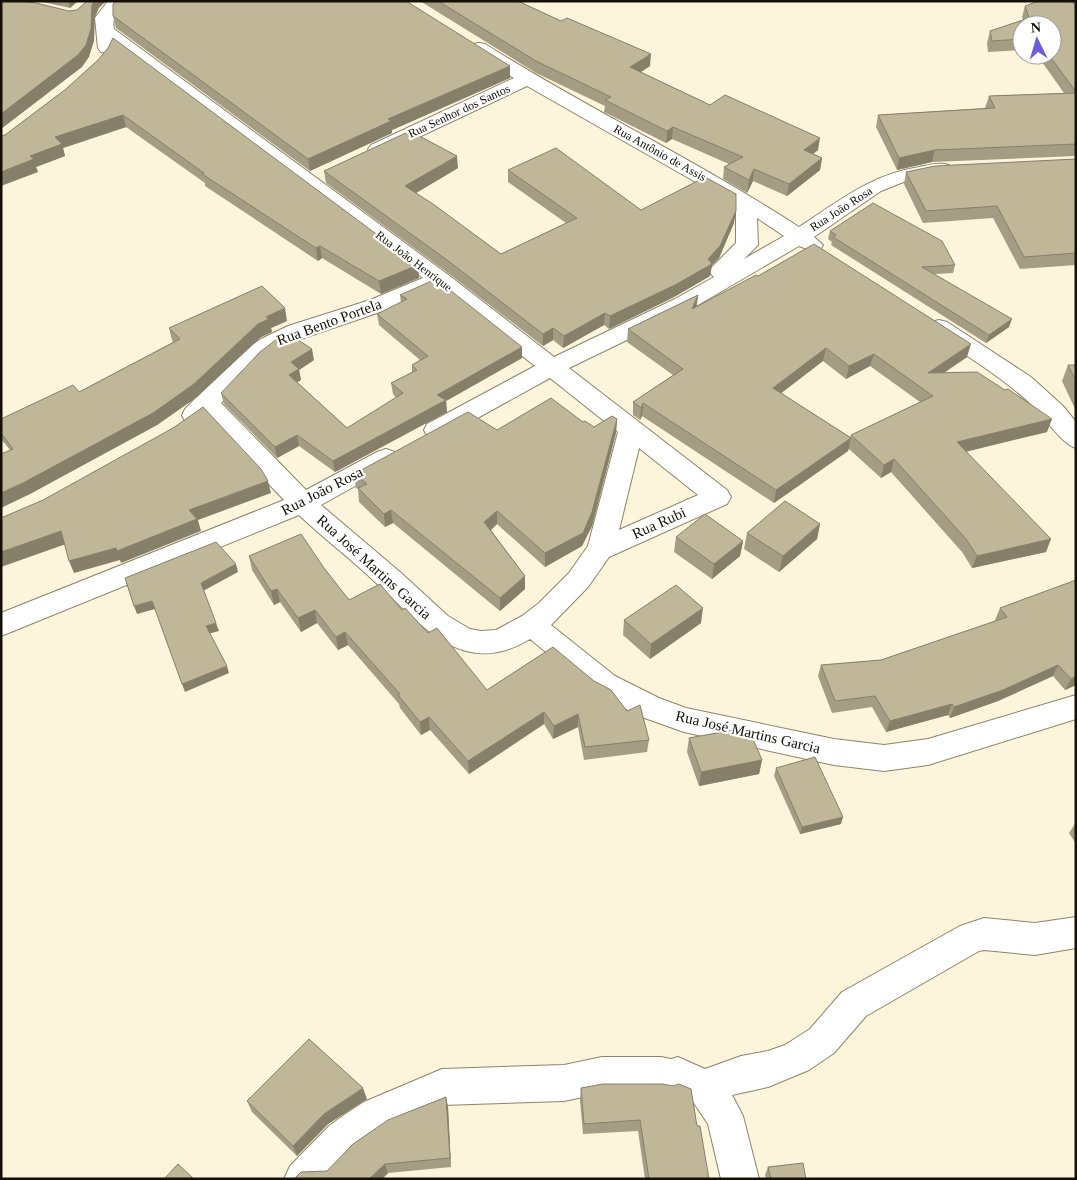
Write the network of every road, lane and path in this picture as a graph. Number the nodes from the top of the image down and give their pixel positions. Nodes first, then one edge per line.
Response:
1 (119, 1) edge
2 (105, 31) junction
3 (462, 38) edge
4 (96, 66) edge
5 (528, 79) junction
6 (362, 157) edge
7 (962, 169) edge
8 (746, 202) junction
9 (799, 237) junction
10 (832, 258) edge
11 (439, 279) junction
12 (683, 304) junction
13 (922, 316) edge
14 (550, 368) junction
15 (208, 404) junction
16 (175, 428) edge
17 (631, 430) junction
18 (1076, 439) edge
19 (718, 497) joint
20 (304, 503) junction
21 (600, 550) junction
22 (1, 625) edge
23 (532, 625) junction
24 (1076, 707) edge
25 (1076, 932) edge
26 (705, 1087) junction
27 (303, 1179) edge
28 (740, 1179) edge

1 - 2 street
2 - 4 street
2 - 11 street, Rua João Henrique
3 - 5 street, Rua Antônio de Assis
5 - 6 street, Rua Senhor dos Santos
5 - 8 street, Rua Antônio de Assis
7 - 9 street, Rua João Rosa
8 - 9 street, Rua Antônio de Assis
8 - 12 street, Rua João Rosa
9 - 10 street, Rua Antônio de Assis
9 - 12 street, Rua João Rosa
11 - 14 street, Rua João Henrique
11 - 15 street, Rua Bento Portela
12 - 14 street, Rua João Rosa
13 - 18 street
14 - 17 street, Rua João Henrique
14 - 20 street, Rua João Rosa
15 - 16 street, Rua Bento Portela
15 - 20 street, Rua José Martins Garcia
17 - 19 street, Rua João Henrique
17 - 21 street, Rua Rubi
19 - 21 street, Rua Rubi
20 - 22 street, Rua João Rosa
20 - 23 street, Rua José Martins Garcia
21 - 23 street, Rua Rubi
23 - 24 street, Rua José Martins Garcia
25 - 26 street
26 - 27 street
26 - 28 street

